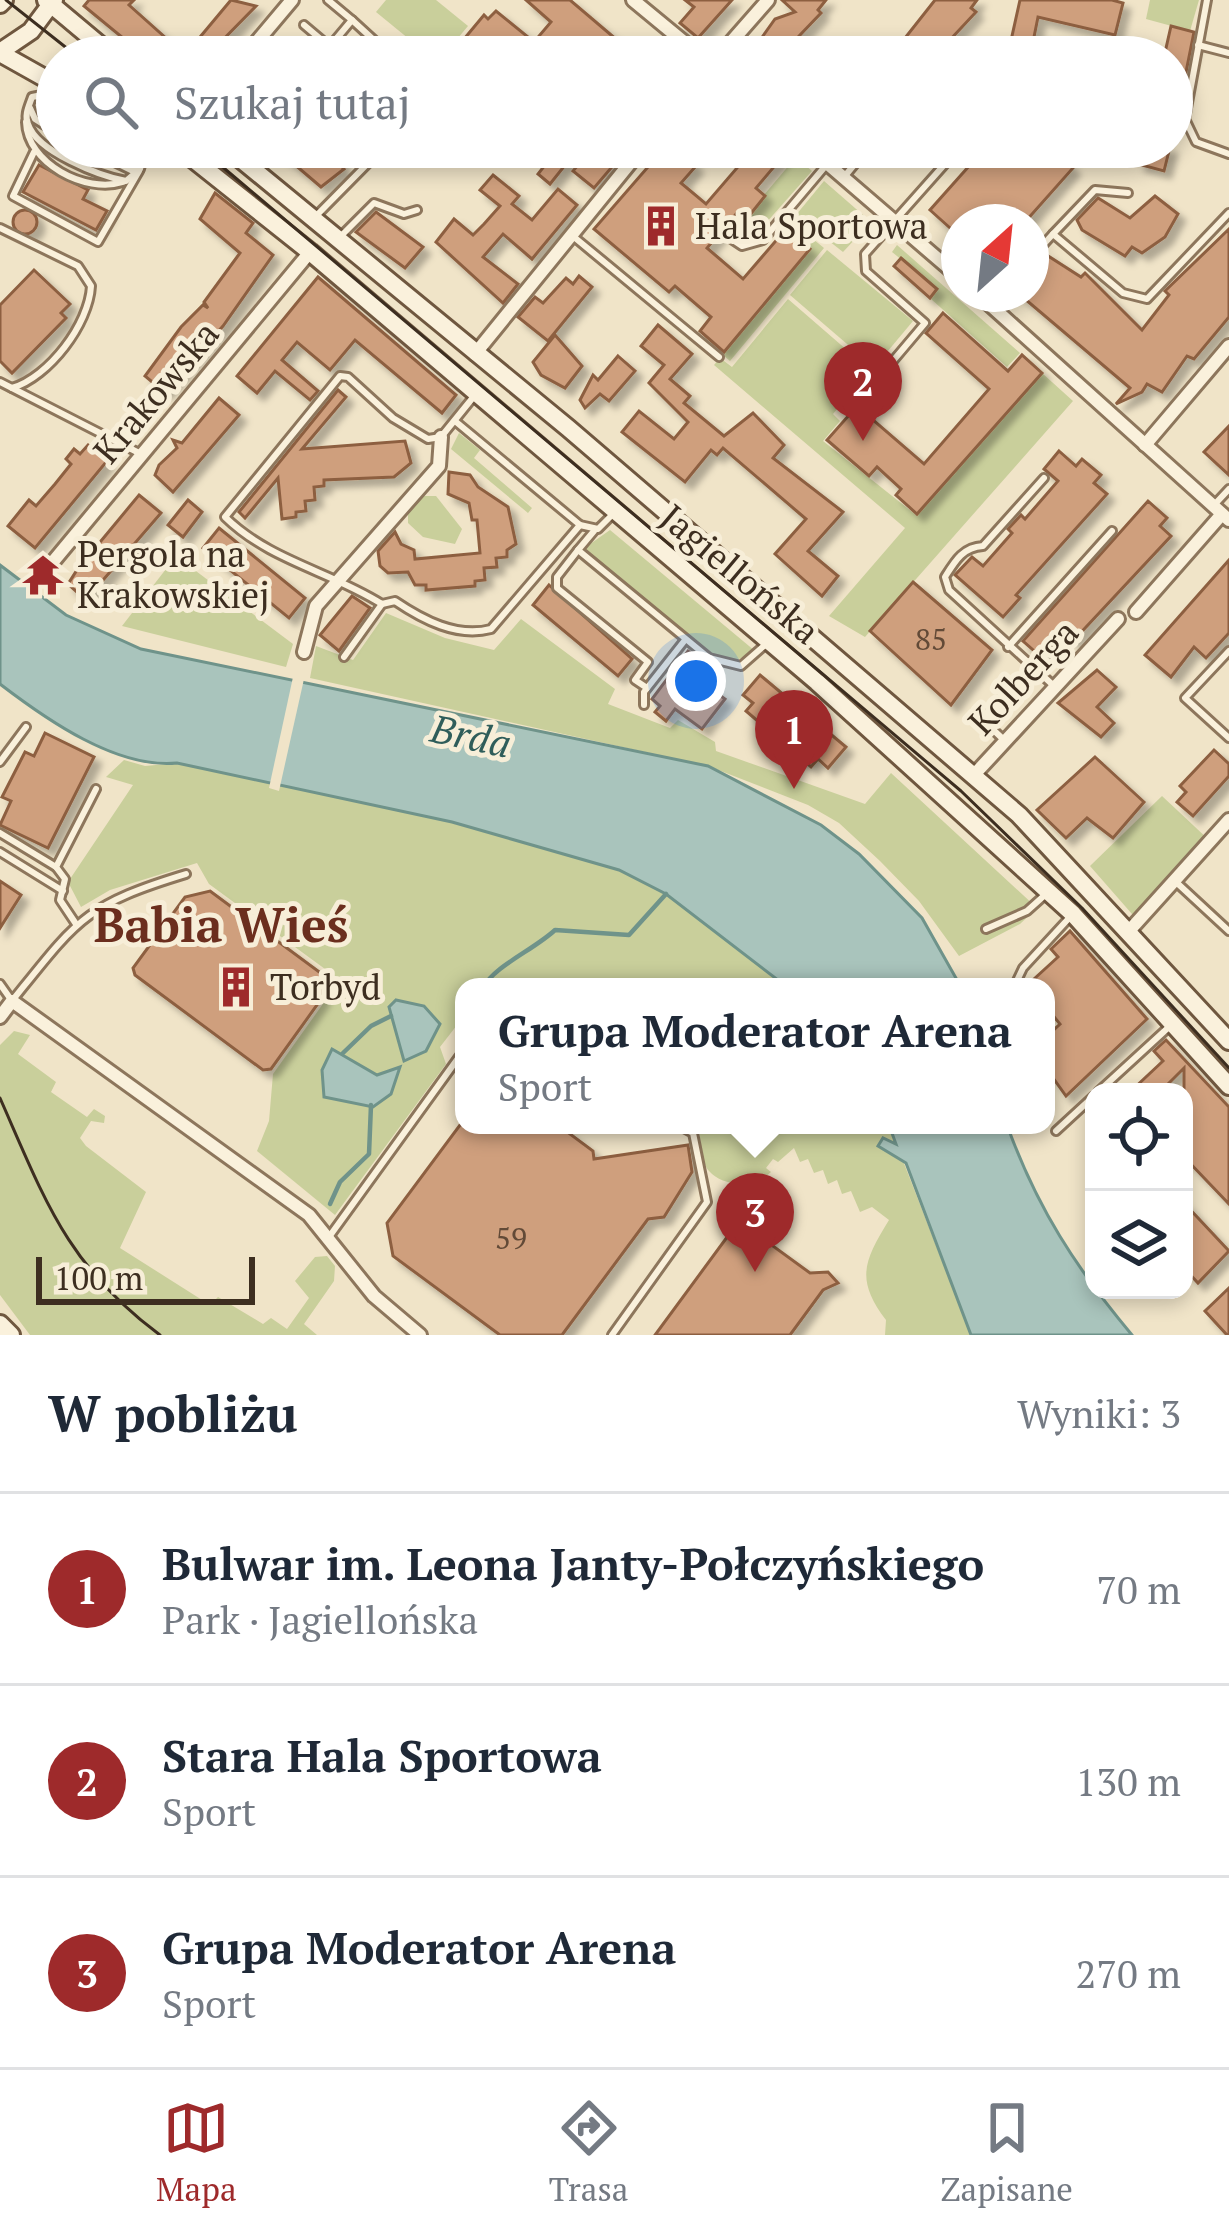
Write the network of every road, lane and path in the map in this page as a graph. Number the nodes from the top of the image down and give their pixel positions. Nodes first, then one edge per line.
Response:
1 (292, 0) edge
2 (328, 0) edge
3 (633, 0) edge
4 (768, 0) edge
5 (1207, 0) edge
6 (50, 2) edge
7 (352, 20) junction
8 (304, 25) dead end
9 (90, 36) edge
10 (262, 36) edge
11 (318, 36) edge
12 (338, 36) edge
13 (372, 36) edge
14 (677, 36) edge
15 (736, 36) edge
16 (1198, 46) junction
17 (1229, 52) edge
18 (0, 53) edge
19 (1193, 74) edge
20 (36, 75) edge
21 (36, 96) edge
22 (30, 105) junction
23 (36, 120) edge
24 (26, 121) junction
25 (36, 133) edge
26 (1193, 137) edge
27 (34, 152) joint
28 (1229, 154) edge
29 (61, 168) edge
30 (98, 168) edge
31 (127, 168) edge
32 (141, 168) junction
33 (204, 168) edge
34 (252, 168) edge
35 (364, 168) edge
36 (626, 168) edge
37 (825, 168) edge
38 (833, 168) edge
39 (852, 168) edge
40 (941, 168) edge
41 (844, 178) junction
42 (126, 181) junction
43 (1128, 193) dead end
44 (416, 210) dead end
45 (1229, 213) edge
46 (314, 219) junction
47 (894, 221) junction
48 (0, 228) edge
49 (572, 234) junction
50 (724, 234) dead end
51 (1053, 234) junction
52 (1049, 238) edge
53 (338, 239) junction
54 (310, 253) junction
55 (941, 262) edge
56 (1004, 312) edge
57 (1229, 346) edge
58 (476, 354) junction
59 (719, 357) dead end
60 (0, 382) edge
61 (12, 388) junction
62 (865, 394) dead end
63 (475, 395) junction
64 (454, 422) junction
65 (441, 437) junction
66 (1144, 446) junction
67 (142, 455) junction
68 (1044, 478) dead end
69 (1229, 489) edge
70 (615, 512) junction
71 (1222, 513) edge
72 (580, 525) junction
73 (594, 531) junction
74 (1112, 531) dead end
75 (578, 550) junction
76 (47, 569) dead end
77 (342, 578) junction
78 (382, 604) junction
79 (1136, 611) dead end
80 (1118, 619) dead end
81 (685, 640) junction
82 (769, 641) junction
83 (1008, 647) junction
84 (1229, 651) edge
85 (304, 652) dead end
86 (344, 657) dead end
87 (1013, 685) dead end
88 (1054, 686) junction
89 (647, 688) junction
90 (644, 705) dead end
91 (26, 727) dead end
92 (1229, 737) edge
93 (1005, 741) junction
94 (0, 762) edge
95 (973, 776) junction
96 (96, 789) dead end
97 (1229, 820) edge
98 (0, 833) edge
99 (0, 852) edge
100 (56, 867) junction
101 (185, 874) dead end
102 (1176, 882) junction
103 (62, 891) junction
104 (1049, 891) junction
105 (1073, 914) junction
106 (76, 923) junction
107 (986, 929) dead end
108 (1129, 931) junction
109 (1229, 931) edge
110 (1018, 978) edge
111 (0, 984) edge
112 (12, 1001) junction
113 (0, 1017) edge
114 (1173, 1023) junction
115 (1229, 1041) edge
116 (455, 1062) edge
117 (1108, 1083) edge
118 (1229, 1086) edge
119 (1085, 1104) edge
120 (1056, 1131) dead end
121 (693, 1134) edge
122 (328, 1238) junction
123 (0, 1324) edge
124 (11, 1335) edge
125 (420, 1335) edge
126 (612, 1335) edge

1 - 10 street
2 - 7 lane
3 - 14 street
4 - 15 street
5 - 16 lane
6 - 9 main road
6 - 18 main road
7 - 12 lane
7 - 13 lane
8 - 11 lane
16 - 17 lane
16 - 19 lane
18 - 20 main road
21 - 22 lane
22 - 23 lane
22 - 24 lane
24 - 25 lane
24 - 27 lane
26 - 28 lane
27 - 32 lane
29 - 42 lane
30 - 42 lane
31 - 32 lane
32 - 42 lane
33 - 54 main road, Jagiellońska
34 - 46 main road, Jagiellońska
35 - 46 lane
36 - 49 street
37 - 50 lane
38 - 41 street
39 - 41 lane
40 - 47 lane
41 - 47 street
43 - 51 lane
44 - 53 lane
45 - 51 lane
46 - 53 main road, Jagiellońska
47 - 55 street
47 - 62 lane
48 - 61 lane
49 - 58 street
49 - 59 lane
51 - 52 lane
53 - 58 main road, Jagiellońska
54 - 63 main road, Jagiellońska
54 - 67 street, Krakowska
56 - 66 street
57 - 66 street
58 - 95 main road, Jagiellońska
60 - 61 lane
61 - 67 lane
63 - 64 lane
63 - 70 main road, Jagiellońska
64 - 65 lane
64 - 72 lane
65 - 77 street
65 - 77 lane
66 - 71 street
67 - 76 street, Krakowska
68 - 83 lane
69 - 71 lane
70 - 73 lane
70 - 82 main road, Jagiellońska
71 - 79 street
72 - 73 lane
72 - 78 lane
73 - 75 lane
74 - 83 lane
75 - 81 lane
75 - 89 lane
77 - 78 lane
77 - 85 street
78 - 86 lane
80 - 88 street, Kolberga
81 - 82 lane
81 - 89 lane
82 - 104 main road, Jagiellońska
83 - 88 lane
84 - 92 lane
87 - 93 lane
88 - 93 street, Kolberga
89 - 90 lane
91 - 94 lane
93 - 95 street, Kolberga
95 - 108 main road, Jagiellońska
96 - 100 lane
97 - 102 street
98 - 100 lane
99 - 103 lane
100 - 103 lane
101 - 106 lane
102 - 108 street
102 - 109 lane
103 - 106 lane
104 - 105 main road, Jagiellońska
104 - 107 lane
105 - 110 lane
105 - 114 main road, Jagiellońska
106 - 112 lane
108 - 115 main road, Jagiellońska
111 - 112 lane
112 - 113 street
112 - 122 street
114 - 117 lane
114 - 118 main road, Jagiellońska
116 - 122 lane
119 - 120 lane
121 - 126 lane
122 - 125 street
123 - 124 main road

